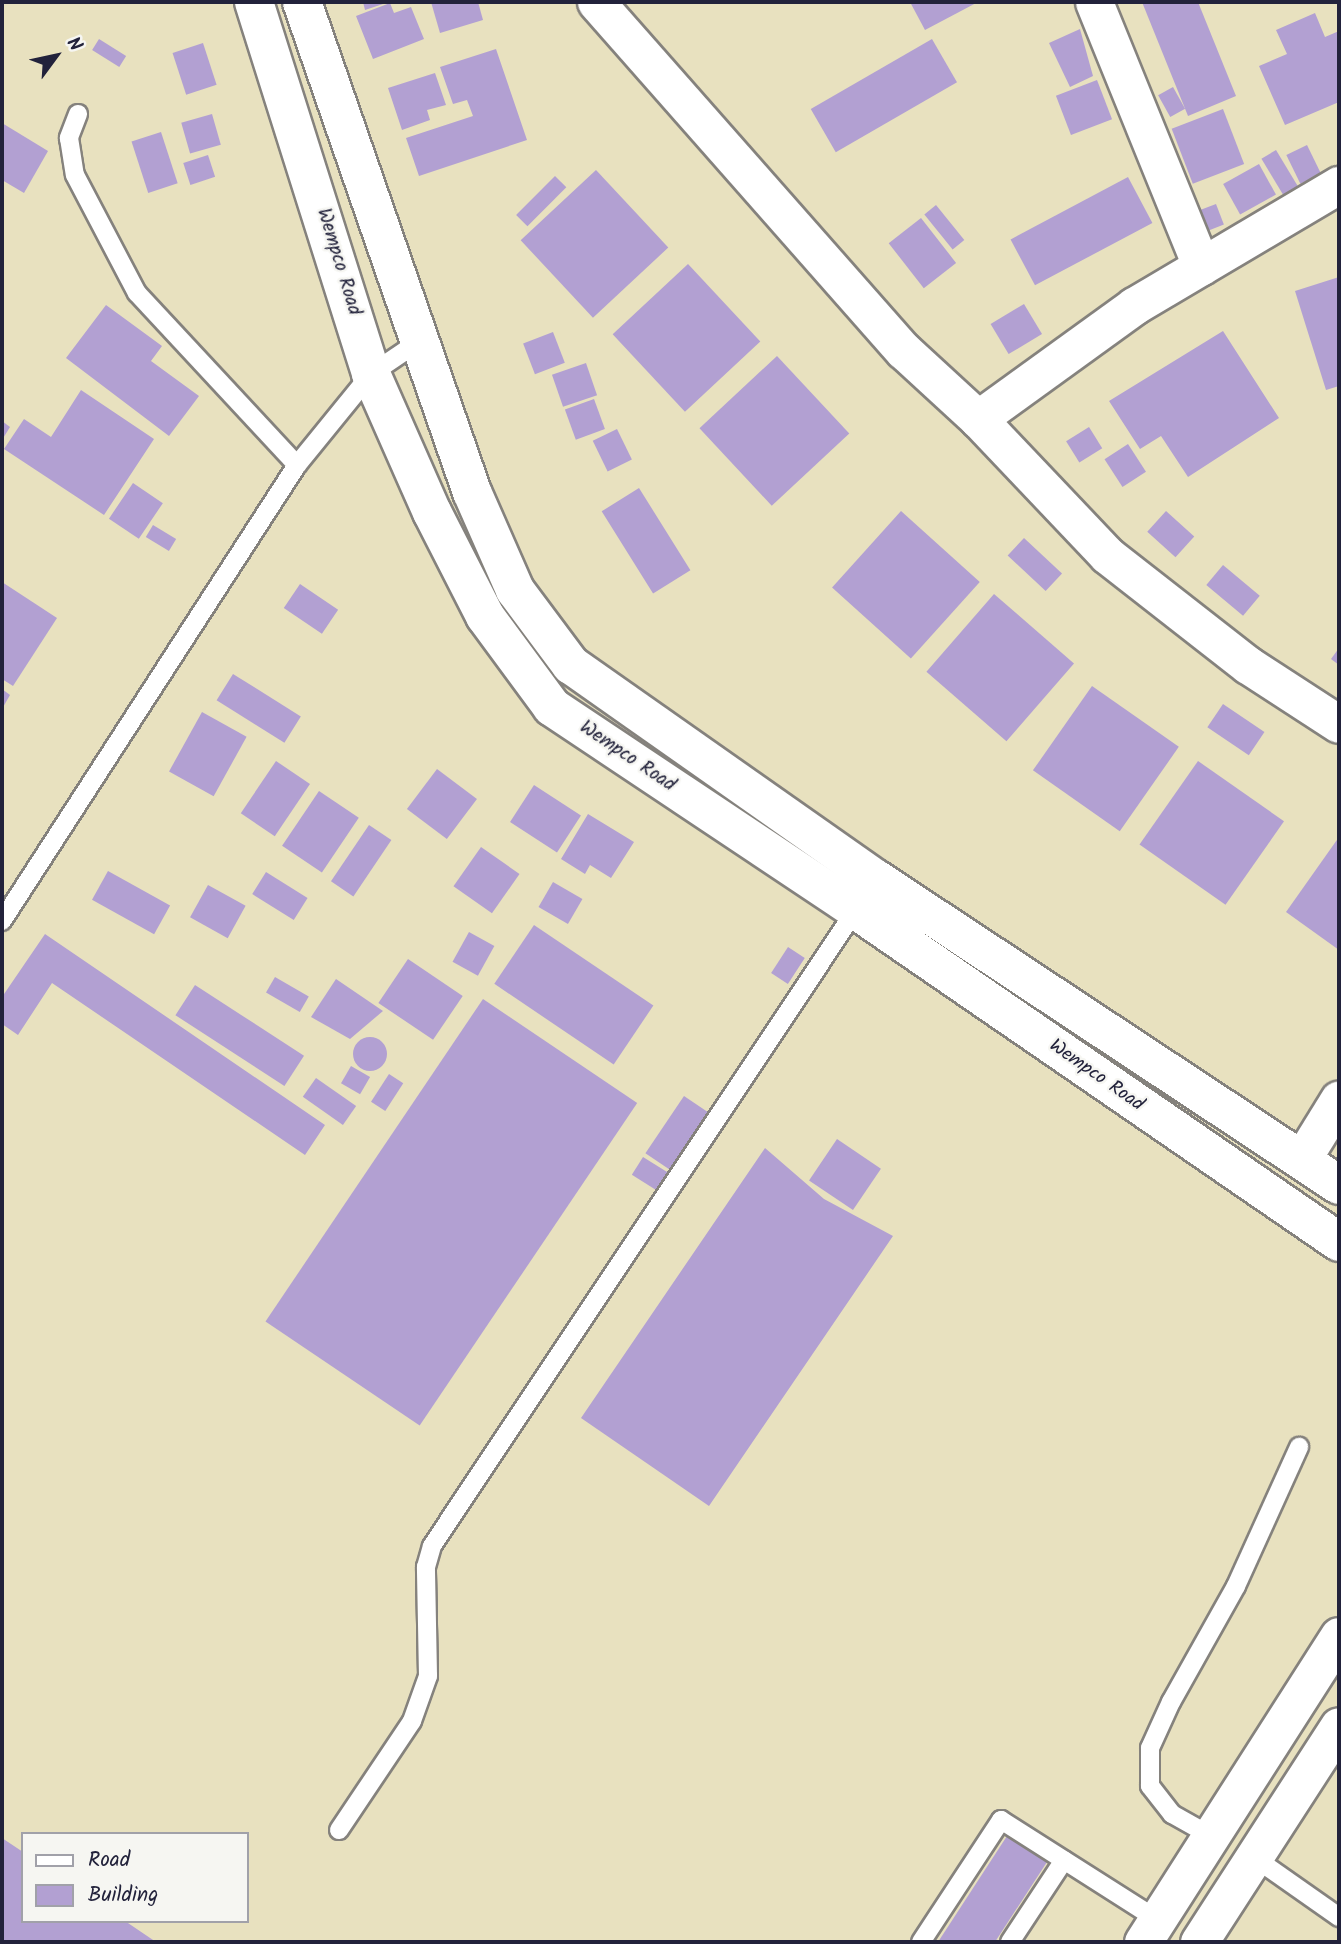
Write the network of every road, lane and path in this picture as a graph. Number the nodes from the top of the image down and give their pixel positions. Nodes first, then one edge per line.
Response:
1 (254, 2) edge
2 (302, 2) edge
3 (596, 2) edge
4 (1094, 2) edge
5 (78, 114) dead end
6 (1339, 185) edge
7 (1201, 265) junction
8 (418, 342) junction
9 (372, 374) junction
10 (978, 419) junction
11 (297, 465) junction
12 (1339, 724) edge
13 (866, 894) junction
14 (2, 921) edge
15 (1339, 1099) edge
16 (1302, 1159) junction
17 (1339, 1185) edge
18 (1339, 1242) edge
19 (1299, 1447) dead end
20 (1339, 1636) edge
21 (1339, 1726) edge
22 (339, 1829) dead end
23 (1213, 1837) junction
24 (1255, 1858) junction
25 (1064, 1860) junction
26 (1339, 1917) edge
27 (1151, 1931) edge
28 (921, 1942) edge
29 (1010, 1942) edge
30 (1199, 1942) edge

1 - 9 street, Wempco Road
2 - 8 street, Wempco Road
3 - 10 street
4 - 7 street
5 - 11 lane
6 - 7 street
7 - 10 street
8 - 9 lane
8 - 13 street, Wempco Road
9 - 11 lane
9 - 13 street, Wempco Road
10 - 12 street
11 - 14 lane
13 - 16 street, Wempco Road
13 - 18 street, Wempco Road
13 - 22 lane
15 - 16 street
16 - 17 street, Wempco Road
19 - 23 lane
20 - 23 street
21 - 24 street
23 - 27 street
24 - 26 lane
24 - 30 street
25 - 27 lane
25 - 28 lane
25 - 29 lane

